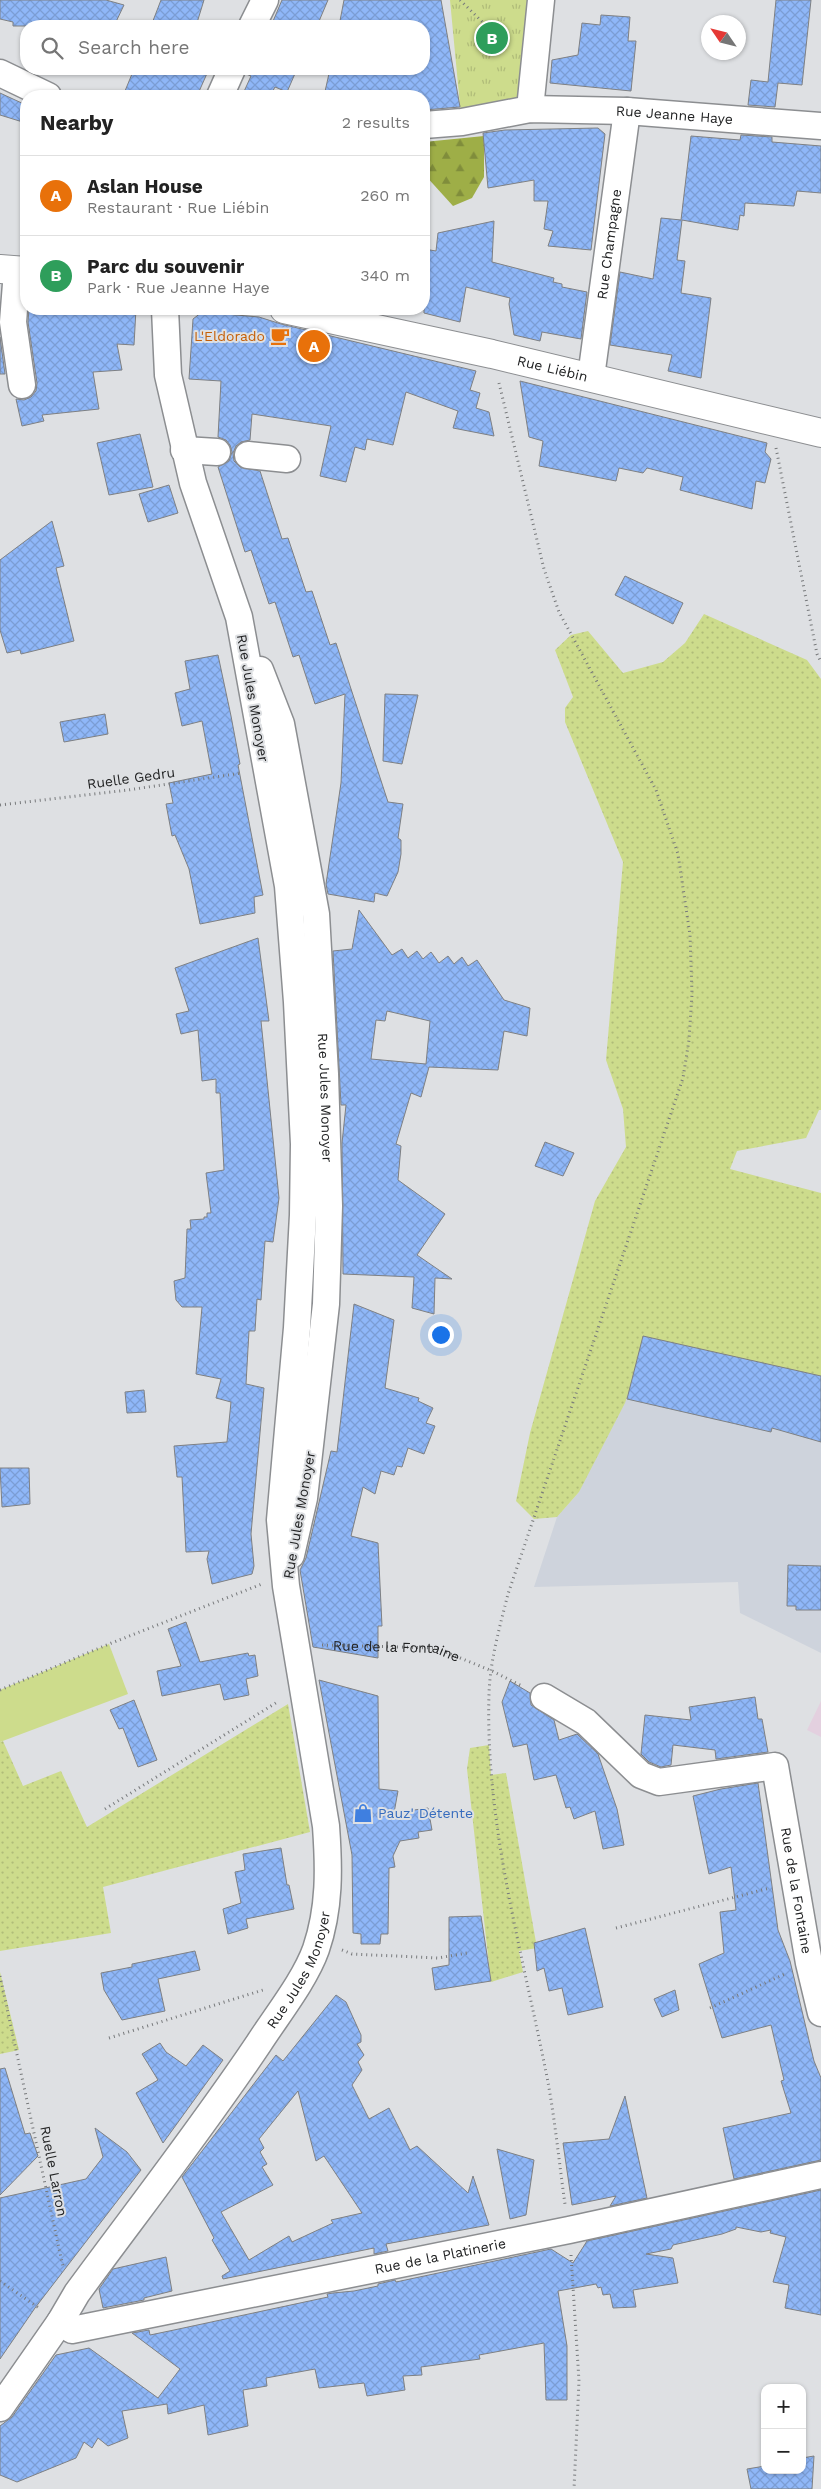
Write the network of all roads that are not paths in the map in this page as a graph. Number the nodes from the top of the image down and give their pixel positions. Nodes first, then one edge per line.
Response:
1 (265, 0) edge
2 (541, 0) edge
3 (255, 20) edge
4 (0, 73) edge
5 (229, 75) edge
6 (35, 90) edge
7 (223, 90) edge
8 (530, 109) junction
9 (627, 111) junction
10 (430, 125) edge
11 (821, 126) edge
12 (14, 270) edge
13 (165, 315) edge
14 (312, 315) edge
15 (591, 377) junction
16 (22, 385) dead end
17 (821, 433) edge
18 (184, 450) junction
19 (217, 452) dead end
20 (248, 455) dead end
21 (287, 459) dead end
22 (239, 616) junction
23 (286, 1580) junction
24 (544, 1697) road end
25 (821, 2013) edge
26 (821, 2175) edge
27 (60, 2322) junction
28 (0, 2408) edge

1 - 3 street
2 - 8 street
4 - 6 street
5 - 7 street
8 - 9 street, Rue Jeanne Haye
8 - 10 street, Rue Jeanne Haye
9 - 11 street, Rue Jeanne Haye
9 - 15 street, Rue Champagne
12 - 16 street
13 - 18 street, Rue Jules Monoyer
14 - 15 main road, Rue Liébin
15 - 17 main road, Rue Liébin
18 - 19 street
18 - 22 street, Rue Jules Monoyer
20 - 21 street
22 - 23 street, Rue Jules Monoyer
22 - 23 street, Rue Jules Monoyer
23 - 27 street, Rue Jules Monoyer
24 - 25 street, Rue de la Fontaine
26 - 27 street, Rue de la Platinerie
27 - 28 street, Rue Jules Monoyer

